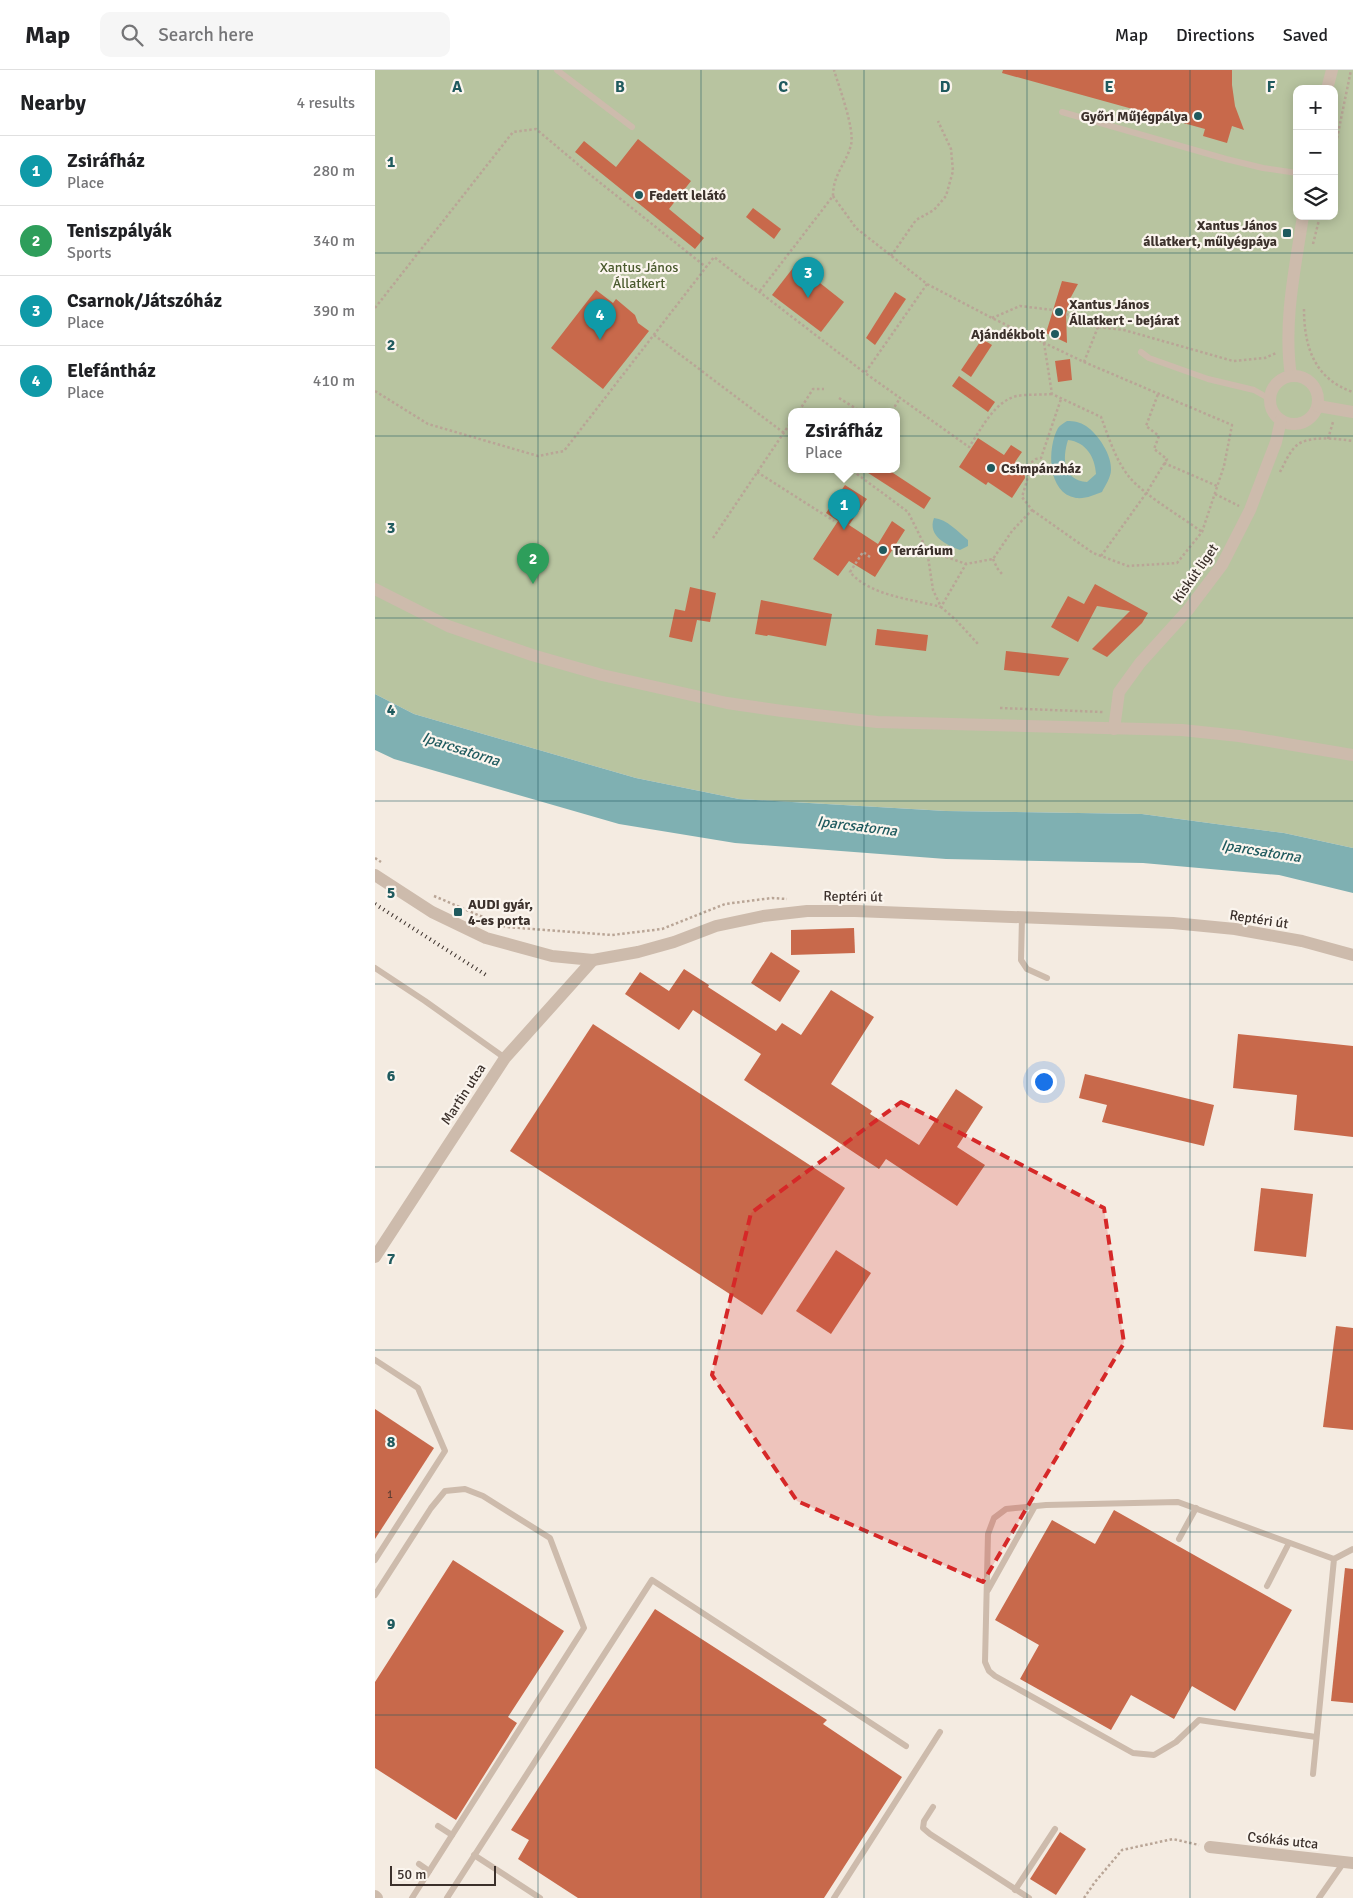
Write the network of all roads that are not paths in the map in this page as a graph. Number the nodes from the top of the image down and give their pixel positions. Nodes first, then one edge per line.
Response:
1 (557, 70) edge
2 (1331, 70) edge
3 (1328, 85) edge
4 (1062, 112) dead end
5 (633, 127) dead end
6 (1293, 172) edge
7 (1302, 220) edge
8 (1141, 352) dead end
9 (1291, 376) junction
10 (1270, 400) junction
11 (1318, 406) junction
12 (1353, 412) edge
13 (1281, 420) junction
14 (375, 589) edge
15 (1114, 729) junction
16 (1353, 756) edge
17 (375, 875) edge
18 (1022, 917) junction
19 (1353, 955) edge
20 (593, 960) junction
21 (375, 968) edge
22 (1047, 978) dead end
23 (505, 1058) junction
24 (375, 1257) edge
25 (375, 1360) edge
26 (1035, 1506) junction
27 (1196, 1508) junction
28 (1179, 1539) dead end
29 (1289, 1543) junction
30 (1353, 1549) edge
31 (1334, 1559) junction
32 (375, 1560) edge
33 (1267, 1586) dead end
34 (987, 1592) junction
35 (375, 1595) edge
36 (940, 1732) dead end
37 (1316, 1737) junction
38 (906, 1746) dead end
39 (1313, 1774) dead end
40 (933, 1807) dead end
41 (438, 1826) dead end
42 (1055, 1829) dead end
43 (452, 1834) junction
44 (1210, 1847) road end
45 (474, 1856) junction
46 (1349, 1862) edge
47 (419, 1864) dead end
48 (429, 1870) junction
49 (1015, 1890) junction
50 (412, 1898) edge
51 (447, 1898) edge
52 (540, 1898) edge
53 (834, 1898) edge
54 (1029, 1898) edge
55 (1319, 1898) edge

1 - 5 lane
2 - 3 street
4 - 6 lane
7 - 9 street
8 - 10 lane
9 - 10 street
9 - 11 street
10 - 13 street
11 - 12 street
11 - 13 street
13 - 15 street, Kiskút liget
14 - 15 street
15 - 16 street
17 - 20 street, Reptéri út
18 - 19 street, Reptéri út
18 - 20 street, Reptéri út
18 - 22 lane
20 - 23 street, Martin utca
21 - 23 lane
23 - 24 street, Martin utca
25 - 32 lane
26 - 27 lane
26 - 34 lane
26 - 34 lane
27 - 28 lane
27 - 29 lane
29 - 31 lane
29 - 33 lane
30 - 31 lane
31 - 37 lane
34 - 37 lane
35 - 43 lane
36 - 53 lane
37 - 39 lane
38 - 45 lane
40 - 49 lane
41 - 43 lane
42 - 49 lane
43 - 48 lane
44 - 46 street, Csókás utca
45 - 51 lane
45 - 52 lane
46 - 55 lane
47 - 48 lane
48 - 50 lane
49 - 54 lane

